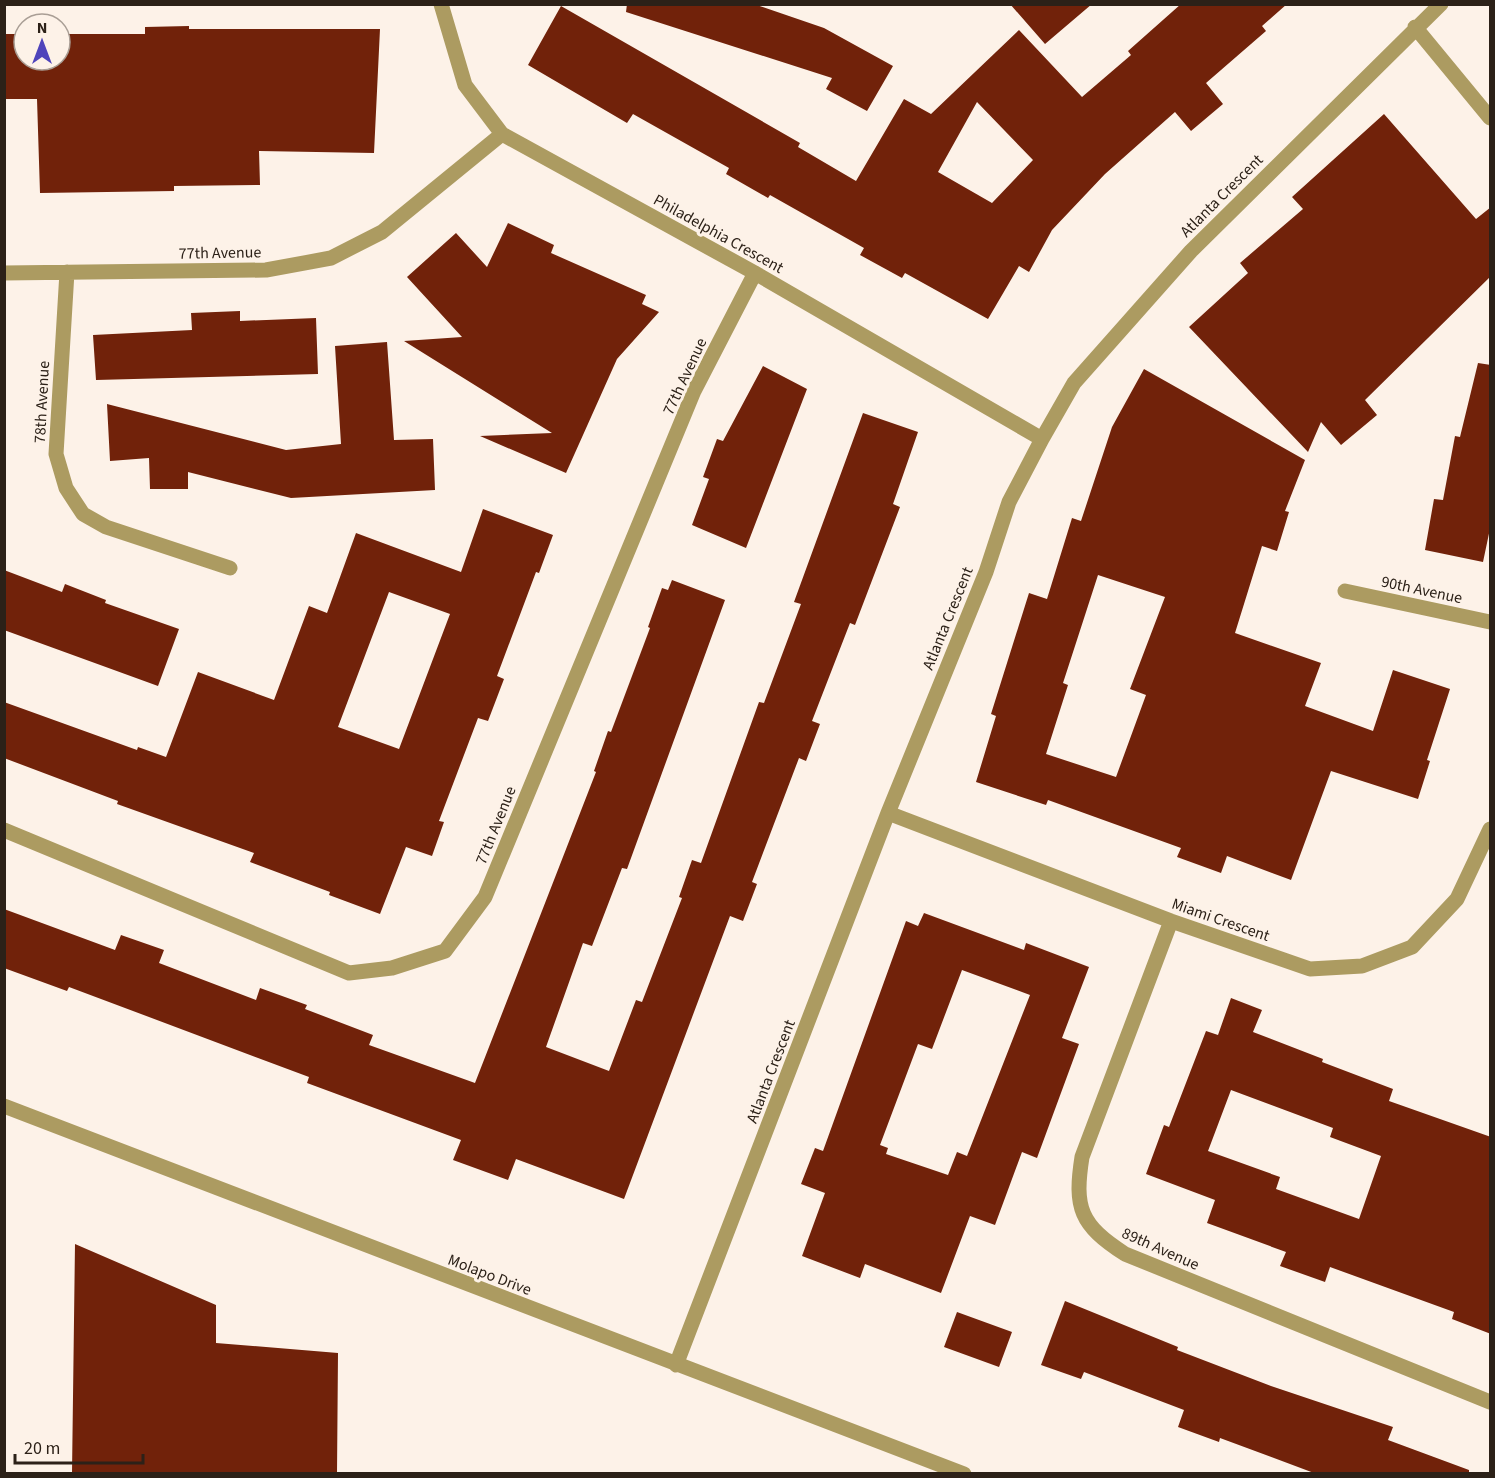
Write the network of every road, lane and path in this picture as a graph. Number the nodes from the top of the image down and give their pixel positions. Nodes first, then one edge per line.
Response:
1 (441, 4) edge
2 (1441, 4) edge
3 (1415, 27) junction
4 (1491, 118) edge
5 (502, 134) junction
6 (67, 272) junction
7 (4, 273) edge
8 (755, 273) junction
9 (1042, 439) junction
10 (230, 568) dead end
11 (1345, 591) dead end
12 (1491, 622) edge
13 (888, 813) junction
14 (4, 830) edge
15 (1491, 830) edge
16 (1171, 921) junction
17 (4, 1106) edge
18 (676, 1365) junction
19 (1491, 1402) edge
20 (964, 1473) edge

1 - 5 street, Philadelphia Crescent
2 - 3 street, Atlanta Crescent
3 - 4 street
3 - 9 street, Atlanta Crescent
5 - 6 street, 77th Avenue
5 - 8 street, Philadelphia Crescent
6 - 7 street, 77th Avenue
6 - 10 street, 78th Avenue
8 - 9 street, Philadelphia Crescent
8 - 14 street, 77th Avenue
9 - 13 street, Atlanta Crescent
11 - 12 street, 90th Avenue
13 - 16 street, Miami Crescent
13 - 18 street, Atlanta Crescent
15 - 16 street, Miami Crescent
16 - 19 street, 89th Avenue
17 - 18 street, Molapo Drive
18 - 20 street, Molapo Drive

